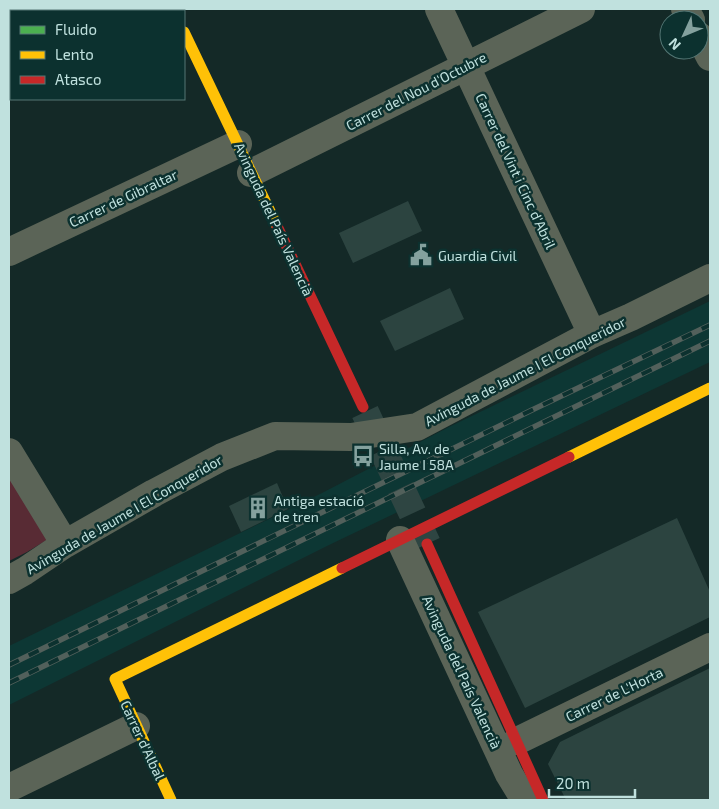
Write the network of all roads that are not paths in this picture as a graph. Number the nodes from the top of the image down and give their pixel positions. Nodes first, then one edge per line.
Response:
1 (439, 9) edge
2 (581, 9) edge
3 (185, 34) edge
4 (466, 66) junction
5 (238, 144) junction
6 (251, 173) junction
7 (9, 252) edge
8 (710, 278) edge
9 (592, 334) junction
10 (710, 388) edge
11 (363, 407) tunnel mouth
12 (9, 452) edge
13 (400, 540) junction
14 (65, 544) junction
15 (427, 544) tunnel mouth
16 (9, 580) edge
17 (710, 647) edge
18 (136, 726) junction
19 (517, 741) junction
20 (9, 788) edge
21 (171, 800) edge
22 (529, 800) edge
23 (543, 800) edge

1 - 4 street, Carrer del Vint i Cinc d'Abril
2 - 4 street, Carrer del Nou d'Octubre
3 - 5 street, Avinguda del País Valencià
4 - 6 street, Carrer del Nou d'Octubre
4 - 9 street, Carrer del Vint i Cinc d'Abril
5 - 6 street, Avinguda del País Valencià
5 - 7 street, Carrer de Gibraltar
6 - 11 street, Avinguda del País Valencià
8 - 9 street, Avinguda de Jaume I El Conqueridor
9 - 14 street, Avinguda de Jaume I El Conqueridor
10 - 13 street
12 - 14 street
13 - 18 street, Carrer d'Albal
13 - 22 street, Avinguda del País Valencià
14 - 16 street, Avinguda de Jaume I El Conqueridor
15 - 19 street, Avinguda del País Valencià
17 - 19 street, Carrer de L'Horta
18 - 20 street
18 - 21 street, Carrer d'Albal
19 - 23 street, Avinguda del País Valencià

